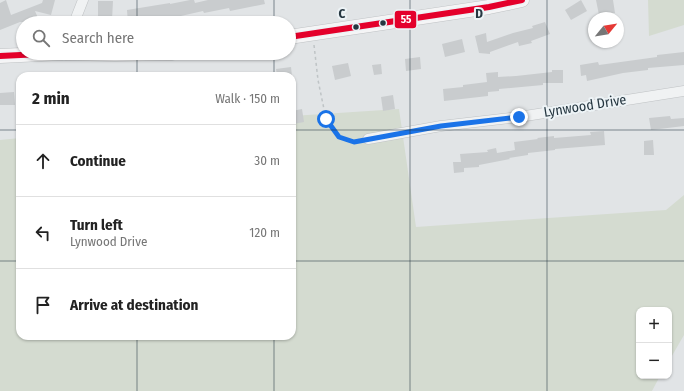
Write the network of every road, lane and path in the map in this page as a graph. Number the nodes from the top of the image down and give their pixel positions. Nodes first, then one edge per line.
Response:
1 (83, 0) edge
2 (522, 0) edge
3 (77, 16) edge
4 (312, 33) junction
5 (296, 36) edge
6 (16, 55) edge
7 (0, 56) edge
8 (684, 91) edge
9 (368, 139) joint

1 - 3 street
2 - 4 main road
4 - 5 main road
4 - 9 path
6 - 7 main road
8 - 9 street, Lynwood Drive

